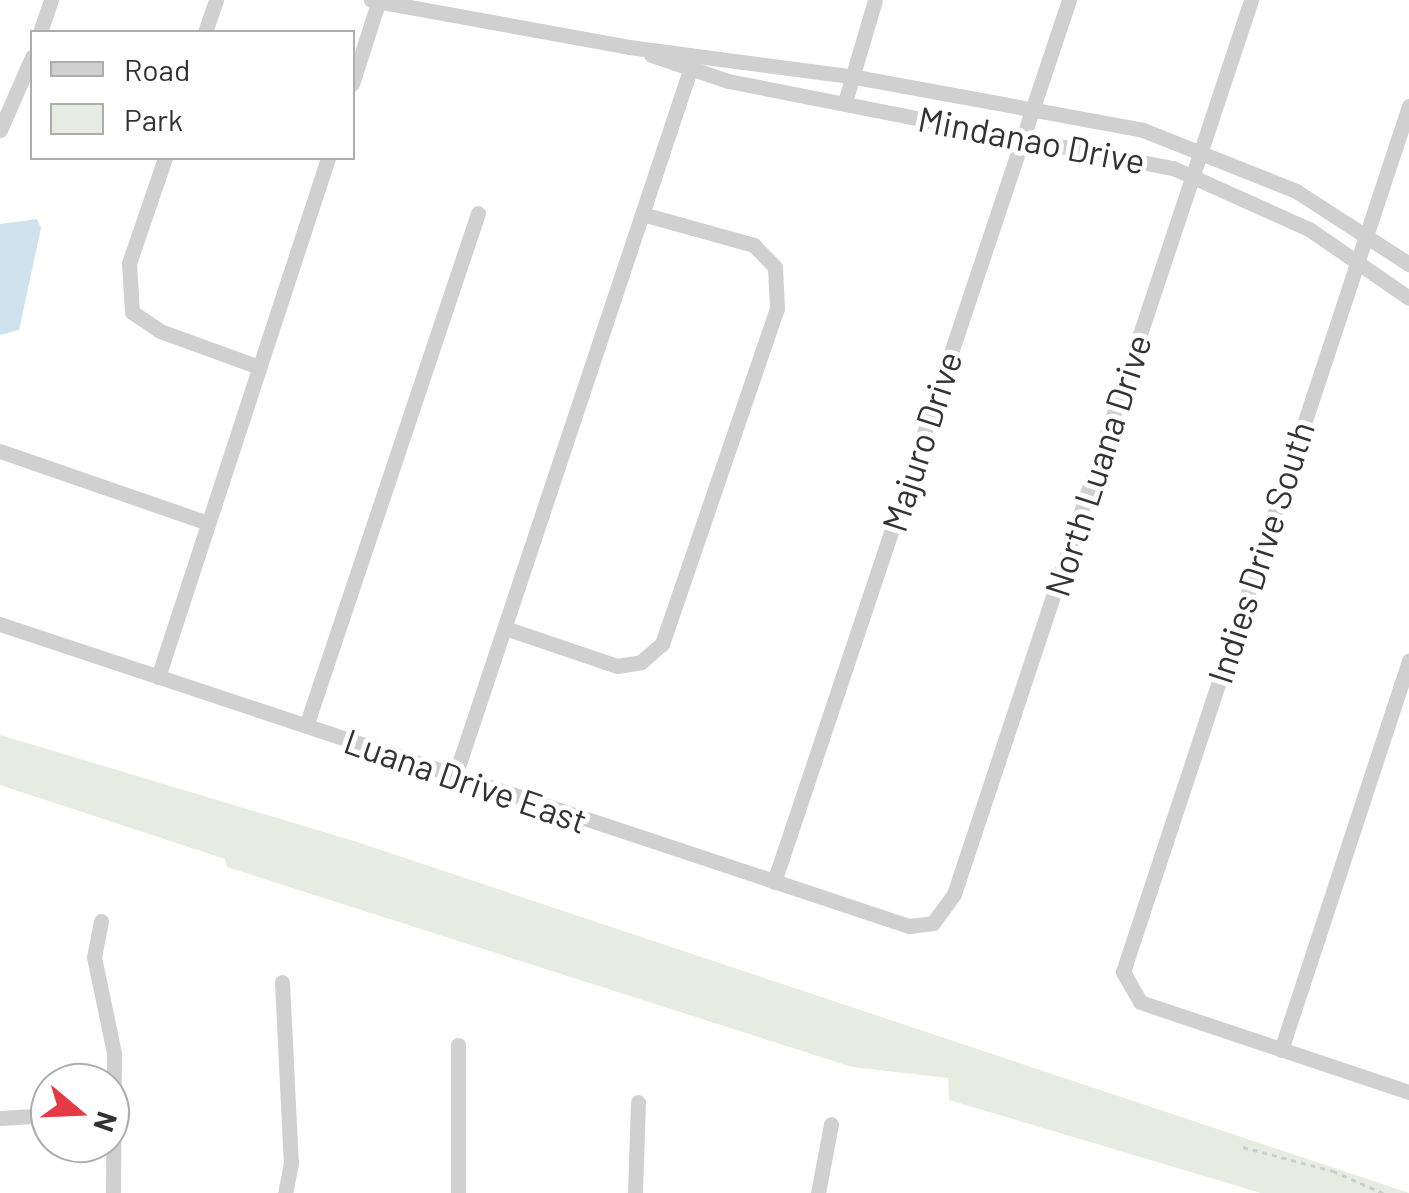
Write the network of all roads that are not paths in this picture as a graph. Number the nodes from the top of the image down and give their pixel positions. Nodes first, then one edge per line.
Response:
1 (51, 0) edge
2 (216, 0) edge
3 (371, 0) edge
4 (875, 0) edge
5 (1069, 0) edge
6 (1251, 0) edge
7 (379, 1) edge
8 (41, 30) edge
9 (207, 30) edge
10 (693, 61) junction
11 (30, 62) edge
12 (355, 75) edge
13 (850, 76) junction
14 (845, 102) junction
15 (1409, 106) edge
16 (1032, 109) junction
17 (4, 125) edge
18 (1024, 136) junction
19 (1202, 148) junction
20 (164, 160) edge
21 (327, 160) edge
22 (1193, 174) junction
23 (478, 213) dead end
24 (642, 214) junction
25 (1368, 232) junction
26 (1358, 260) junction
27 (1409, 264) edge
28 (1409, 298) edge
29 (258, 368) junction
30 (0, 450) edge
31 (208, 523) junction
32 (0, 624) edge
33 (505, 628) junction
34 (1409, 661) edge
35 (158, 676) junction
36 (306, 726) junction
37 (455, 776) junction
38 (774, 882) junction
39 (101, 921) dead end
40 (933, 923) joint
41 (282, 982) dead end
42 (458, 1045) dead end
43 (1280, 1050) junction
44 (114, 1063) edge
45 (1409, 1092) edge
46 (638, 1102) dead end
47 (30, 1116) edge
48 (0, 1118) edge
49 (831, 1124) dead end
50 (113, 1163) edge
51 (113, 1193) edge
52 (285, 1193) edge
53 (458, 1193) edge
54 (635, 1193) edge
55 (818, 1193) edge

1 - 8 street
2 - 9 street
3 - 7 street, Mindanao Drive
4 - 13 street
5 - 16 street, Majuro Drive
6 - 19 street, North Luana Drive
7 - 10 street, Mindanao Drive
7 - 12 street
10 - 13 street, Mindanao Drive
10 - 14 street, Mindanao Drive
10 - 24 street
11 - 17 street
13 - 14 street
13 - 16 street, Mindanao Drive
14 - 18 street, Mindanao Drive
15 - 25 street, Indies Drive South
16 - 18 street, Majuro Drive
16 - 19 street, Mindanao Drive
18 - 22 street, Mindanao Drive
18 - 38 street, Majuro Drive
19 - 22 street, North Luana Drive
19 - 25 street, Mindanao Drive
20 - 29 street
21 - 29 street
22 - 26 street, Mindanao Drive
22 - 40 street, North Luana Drive
23 - 36 street
24 - 33 street
24 - 33 street
25 - 26 street, Indies Drive South
25 - 27 street, Mindanao Drive
26 - 28 street, Mindanao Drive
26 - 43 street, Indies Drive South
29 - 31 street
30 - 31 street
31 - 35 street
32 - 35 street, Luana Drive East
33 - 37 street
34 - 43 street
35 - 36 street, Luana Drive East
36 - 37 street, Luana Drive East
37 - 38 street, Luana Drive East
38 - 40 street, Luana Drive East
39 - 44 street
41 - 52 street
42 - 53 street
43 - 45 street
46 - 54 street
47 - 48 street
49 - 55 street
50 - 51 street

